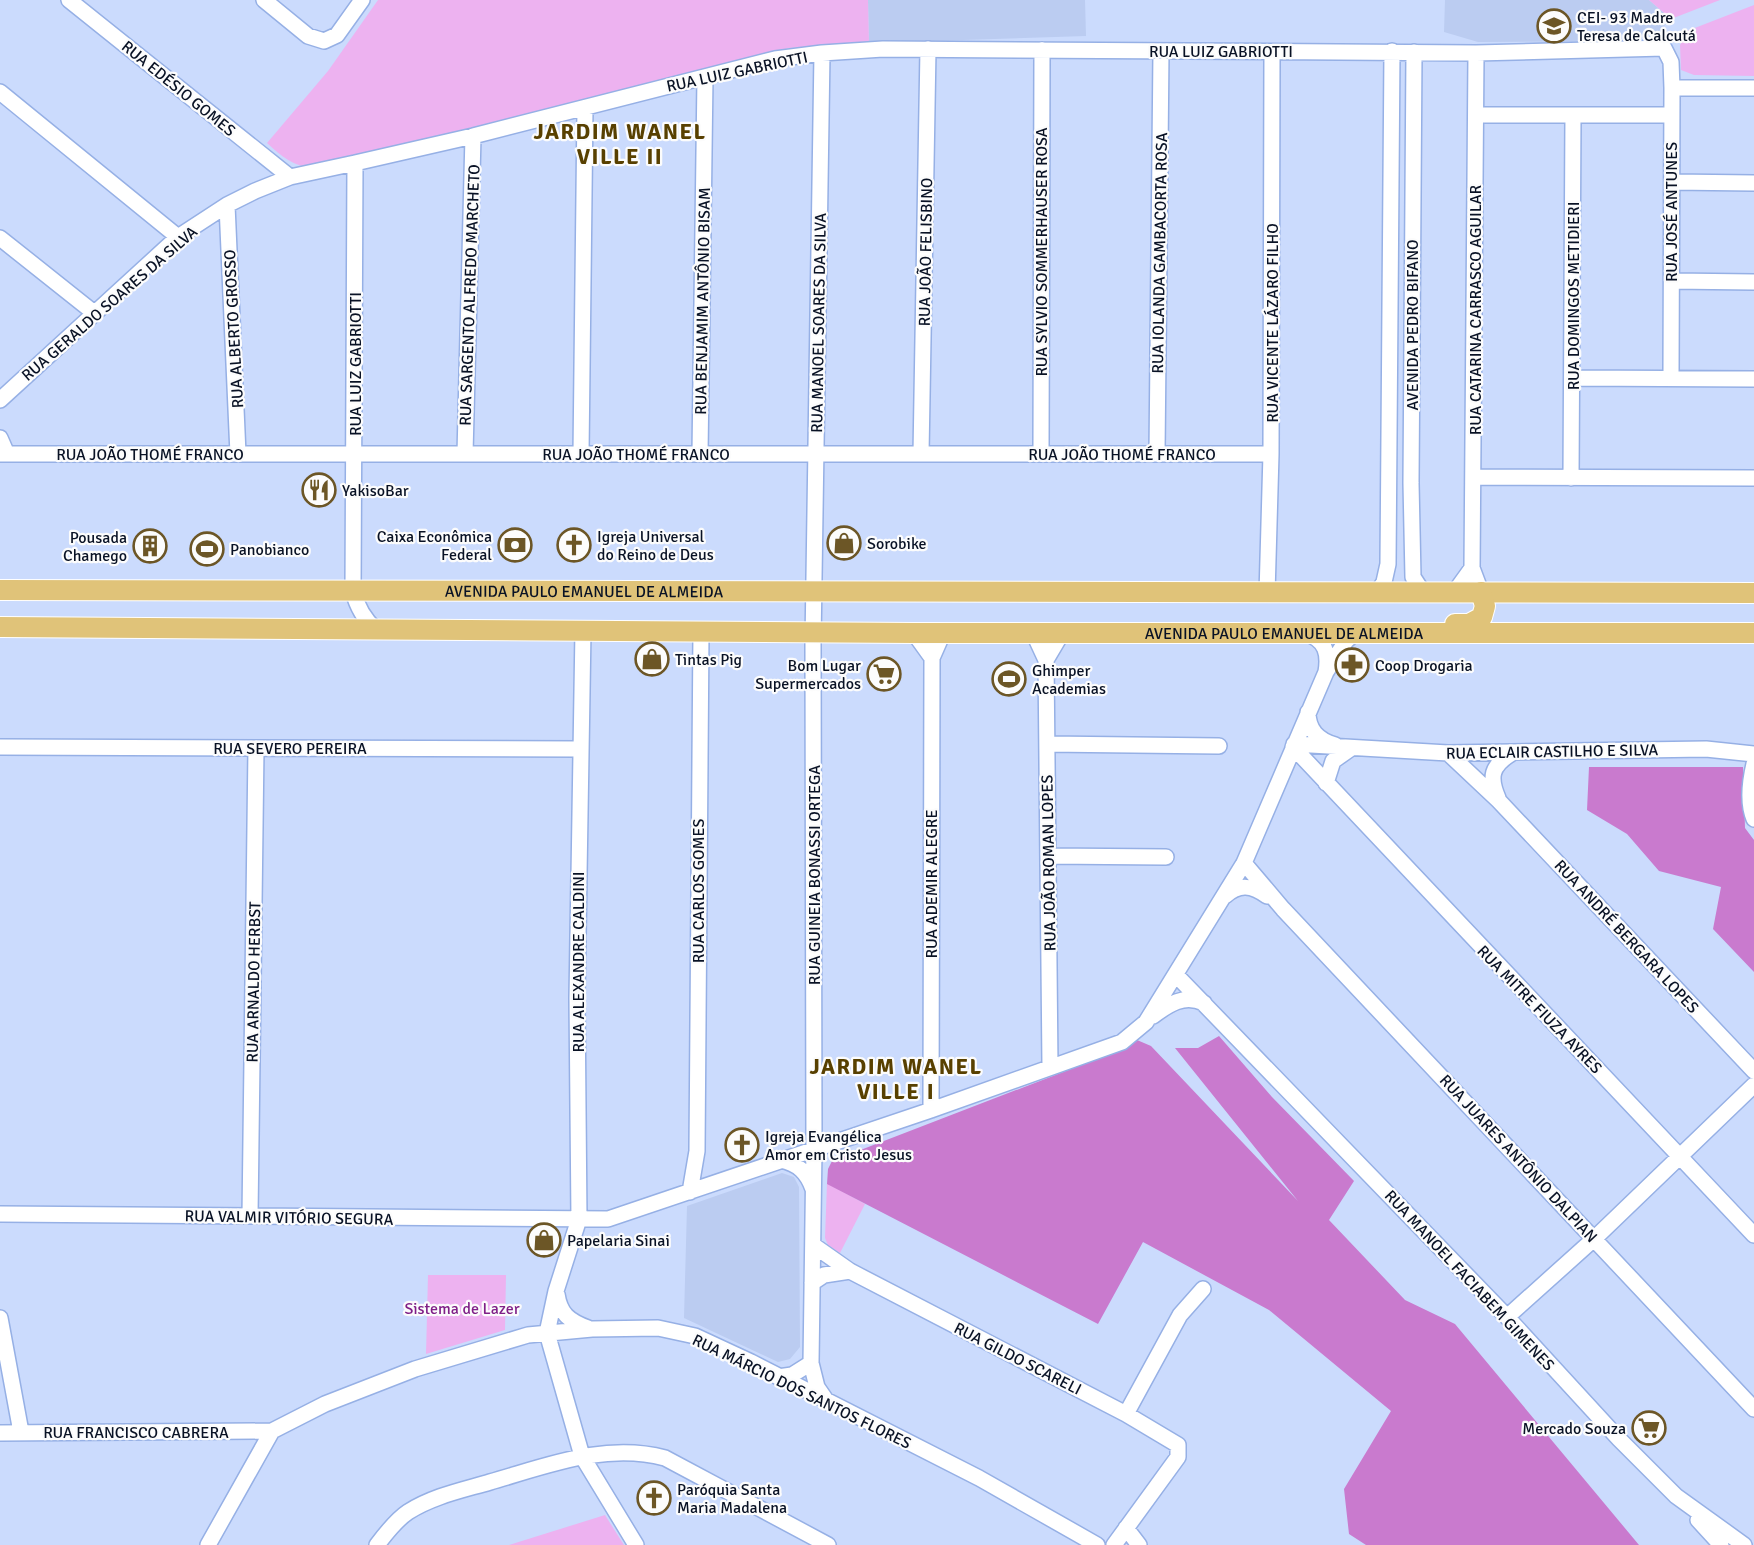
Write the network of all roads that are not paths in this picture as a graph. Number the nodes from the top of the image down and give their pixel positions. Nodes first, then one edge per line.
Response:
1 (69, 0) edge
2 (264, 0) edge
3 (363, 0) edge
4 (1664, 48) joint
5 (928, 49) junction
6 (1042, 50) junction
7 (1161, 51) junction
8 (1392, 51) junction
9 (1272, 52) junction
10 (1414, 52) junction
11 (822, 53) junction
12 (1476, 53) junction
13 (705, 76) junction
14 (1672, 88) junction
15 (1754, 88) edge
16 (0, 92) edge
17 (585, 108) junction
18 (1476, 115) junction
19 (1573, 115) junction
20 (1670, 115) junction
21 (474, 136) junction
22 (355, 163) junction
23 (290, 177) junction
24 (1672, 182) junction
25 (1754, 183) edge
26 (227, 205) junction
27 (178, 237) junction
28 (0, 238) edge
29 (1672, 281) junction
30 (1754, 282) edge
31 (93, 312) junction
32 (1573, 378) junction
33 (1671, 378) junction
34 (1754, 379) edge
35 (0, 400) edge
36 (0, 438) edge
37 (4, 454) edge
38 (238, 454) junction
39 (355, 454) junction
40 (465, 454) junction
41 (582, 454) junction
42 (700, 454) junction
43 (816, 454) junction
44 (921, 454) junction
45 (1041, 454) junction
46 (1157, 454) junction
47 (1272, 454) junction
48 (1475, 477) junction
49 (1571, 478) junction
50 (1754, 478) edge
51 (1388, 483) junction
52 (1411, 483) junction
53 (1472, 568) junction
54 (0, 590) edge
55 (353, 591) junction
56 (1480, 592) junction
57 (814, 593) junction
58 (1377, 593) junction
59 (1454, 593) junction
60 (1754, 593) edge
61 (1267, 594) junction
62 (1424, 594) junction
63 (0, 627) edge
64 (376, 630) junction
65 (582, 630) junction
66 (701, 631) junction
67 (813, 632) junction
68 (1033, 632) junction
69 (914, 633) junction
70 (943, 633) junction
71 (1062, 633) junction
72 (1355, 633) junction
73 (1381, 633) junction
74 (1754, 633) edge
75 (1307, 634) junction
76 (932, 658) junction
77 (1046, 660) junction
78 (1326, 672) junction
79 (1308, 712) junction
80 (1047, 744) junction
81 (1220, 746) dead end
82 (1293, 746) junction
83 (0, 747) edge
84 (256, 748) junction
85 (580, 749) junction
86 (1350, 749) junction
87 (1448, 753) junction
88 (1479, 753) junction
89 (1512, 753) junction
90 (1754, 754) edge
91 (1754, 764) edge
92 (1468, 771) junction
93 (1491, 779) junction
94 (1326, 783) junction
95 (1276, 786) junction
96 (1500, 801) junction
97 (1754, 819) edge
98 (1048, 856) junction
99 (1166, 857) dead end
100 (1244, 863) junction
101 (1236, 877) junction
102 (1255, 888) junction
103 (1224, 896) junction
104 (1283, 909) junction
105 (1176, 975) junction
106 (1206, 1004) junction
107 (1146, 1022) junction
108 (1750, 1065) edge
109 (1050, 1067) junction
110 (1754, 1085) edge
111 (931, 1110) junction
112 (814, 1119) junction
113 (850, 1136) junction
114 (814, 1148) junction
115 (697, 1151) junction
116 (1679, 1156) junction
117 (781, 1160) junction
118 (727, 1179) junction
119 (690, 1192) junction
120 (813, 1192) junction
121 (0, 1214) edge
122 (249, 1216) junction
123 (579, 1219) junction
124 (1754, 1235) edge
125 (1595, 1238) junction
126 (813, 1245) junction
127 (850, 1272) junction
128 (812, 1283) junction
129 (1203, 1289) dead end
130 (556, 1291) junction
131 (1507, 1317) junction
132 (0, 1318) edge
133 (592, 1329) junction
134 (547, 1333) junction
135 (811, 1363) junction
136 (778, 1377) junction
137 (828, 1403) junction
138 (1754, 1409) edge
139 (1126, 1414) junction
140 (272, 1431) junction
141 (21, 1432) junction
142 (0, 1433) edge
143 (582, 1456) junction
144 (1676, 1496) junction
145 (1126, 1528) junction
146 (208, 1545) edge
147 (377, 1545) edge
148 (636, 1545) edge
149 (828, 1545) edge
150 (1097, 1545) edge
151 (1114, 1545) edge
152 (1139, 1545) edge
153 (1721, 1545) edge
154 (1744, 1545) edge

1 - 23 street, RUA EDÉSIO GOMES
2 - 3 street
4 - 12 street, RUA LUIZ GABRIOTTI
4 - 14 street, RUA JOSÉ ANTUNES
5 - 6 street, RUA LUIZ GABRIOTTI
5 - 11 street, RUA LUIZ GABRIOTTI
5 - 44 street, RUA JOÃO FELISBINO
6 - 7 street, RUA LUIZ GABRIOTTI
6 - 45 street, RUA SYLVIO SOMMERHAUSER ROSA
7 - 9 street, RUA LUIZ GABRIOTTI
7 - 46 street, RUA IOLANDA GAMBACORTA ROSA
8 - 9 street, RUA LUIZ GABRIOTTI
8 - 10 street, RUA LUIZ GABRIOTTI
8 - 51 street, AVENIDA PEDRO BIFANO
9 - 47 street, RUA VICENTE LÁZARO FILHO
10 - 12 street, RUA LUIZ GABRIOTTI
10 - 52 street, AVENIDA PEDRO BIFANO
11 - 13 street, RUA LUIZ GABRIOTTI
11 - 43 street, RUA MANOEL SOARES DA SILVA
12 - 18 street, RUA CATARINA CARRASCO AGUILAR
13 - 17 street, RUA LUIZ GABRIOTTI
13 - 42 street, RUA BENJAMIM ANTÔNIO BISAM
14 - 15 street
14 - 20 street, RUA JOSÉ ANTUNES
16 - 27 street
17 - 21 street, RUA LUIZ GABRIOTTI
17 - 41 street
18 - 19 street
18 - 48 street, RUA CATARINA CARRASCO AGUILAR
19 - 20 street
19 - 32 street, RUA DOMINGOS METIDIERI
20 - 24 street, RUA JOSÉ ANTUNES
21 - 22 street, RUA LUIZ GABRIOTTI
21 - 40 street, RUA SARGENTO ALFREDO MARCHETO
22 - 23 street, RUA GERALDO SOARES DA SILVA
22 - 39 street, RUA LUIZ GABRIOTTI
23 - 26 street, RUA GERALDO SOARES DA SILVA
24 - 25 street
24 - 29 street, RUA JOSÉ ANTUNES
26 - 27 street, RUA GERALDO SOARES DA SILVA
26 - 38 street, RUA ALBERTO GROSSO
27 - 31 street, RUA GERALDO SOARES DA SILVA
28 - 31 street
29 - 30 street
29 - 33 street, RUA JOSÉ ANTUNES
31 - 35 street, RUA GERALDO SOARES DA SILVA
32 - 33 street
32 - 49 street, RUA DOMINGOS METIDIERI
33 - 34 street
36 - 37 street
37 - 38 street, RUA JOÃO THOMÉ FRANCO
38 - 39 street, RUA JOÃO THOMÉ FRANCO
39 - 40 street, RUA JOÃO THOMÉ FRANCO
39 - 55 street, RUA LUIZ GABRIOTTI
40 - 41 street, RUA JOÃO THOMÉ FRANCO
41 - 42 street, RUA JOÃO THOMÉ FRANCO
42 - 43 street, RUA JOÃO THOMÉ FRANCO
43 - 44 street, RUA JOÃO THOMÉ FRANCO
43 - 57 street, RUA MANOEL SOARES DA SILVA
44 - 45 street, RUA JOÃO THOMÉ FRANCO
45 - 46 street, RUA JOÃO THOMÉ FRANCO
46 - 47 street, RUA JOÃO THOMÉ FRANCO
47 - 61 street, RUA VICENTE LÁZARO FILHO
48 - 49 street
48 - 53 street, RUA CATARINA CARRASCO AGUILAR
49 - 50 street
51 - 52 street
51 - 58 street, AVENIDA PEDRO BIFANO
52 - 62 street, AVENIDA PEDRO BIFANO
53 - 56 street, RUA CATARINA CARRASCO AGUILAR
53 - 59 street
54 - 55 main road, AVENIDA PAULO EMANUEL DE ALMEIDA
55 - 57 main road, AVENIDA PAULO EMANUEL DE ALMEIDA
55 - 64 street
56 - 59 main road, AVENIDA PAULO EMANUEL DE ALMEIDA
56 - 60 main road, AVENIDA PAULO EMANUEL DE ALMEIDA
56 - 73 main road
57 - 61 main road, AVENIDA PAULO EMANUEL DE ALMEIDA
57 - 67 street
58 - 61 main road, AVENIDA PAULO EMANUEL DE ALMEIDA
58 - 62 main road, AVENIDA PAULO EMANUEL DE ALMEIDA
59 - 62 main road, AVENIDA PAULO EMANUEL DE ALMEIDA
63 - 64 main road, AVENIDA PAULO EMANUEL DE ALMEIDA
64 - 65 main road, AVENIDA PAULO EMANUEL DE ALMEIDA
65 - 66 main road, AVENIDA PAULO EMANUEL DE ALMEIDA
65 - 85 street, RUA ALEXANDRE CALDINI
66 - 67 main road, AVENIDA PAULO EMANUEL DE ALMEIDA
66 - 115 street, RUA CARLOS GOMES
67 - 69 main road, AVENIDA PAULO EMANUEL DE ALMEIDA
67 - 112 street, RUA GUINEIA BONASSI ORTEGA
68 - 70 main road, AVENIDA PAULO EMANUEL DE ALMEIDA
68 - 71 main road, AVENIDA PAULO EMANUEL DE ALMEIDA
68 - 77 street, RUA JOÃO ROMAN LOPES
69 - 70 main road, AVENIDA PAULO EMANUEL DE ALMEIDA
69 - 76 street
70 - 76 street, RUA ADEMIR ALEGRE
71 - 75 main road, AVENIDA PAULO EMANUEL DE ALMEIDA
71 - 77 street
72 - 73 main road, AVENIDA PAULO EMANUEL DE ALMEIDA
72 - 75 main road, AVENIDA PAULO EMANUEL DE ALMEIDA
72 - 78 street
73 - 74 main road, AVENIDA PAULO EMANUEL DE ALMEIDA
75 - 78 street
76 - 111 street, RUA ADEMIR ALEGRE
77 - 80 street, RUA JOÃO ROMAN LOPES
78 - 79 street
79 - 82 street
79 - 86 street, RUA ECLAIR CASTILHO E SILVA
80 - 81 street
80 - 98 street, RUA JOÃO ROMAN LOPES
82 - 86 street, RUA ECLAIR CASTILHO E SILVA
82 - 94 street, RUA MITRE FIUZA AYRES
82 - 95 street
83 - 84 street, RUA SEVERO PEREIRA
84 - 85 street, RUA SEVERO PEREIRA
84 - 122 street, RUA ARNALDO HERBST
85 - 123 street, RUA ALEXANDRE CALDINI
86 - 87 street, RUA ECLAIR CASTILHO E SILVA
86 - 94 street
87 - 88 street, RUA ECLAIR CASTILHO E SILVA
87 - 92 street, RUA ANDRÉ BERGARA LOPES
88 - 89 street, RUA ECLAIR CASTILHO E SILVA
88 - 92 street
88 - 93 street, RUA ANDRÉ BERGARA LOPES
89 - 90 street, RUA ECLAIR CASTILHO E SILVA
89 - 93 street
91 - 97 street
92 - 96 street, RUA ANDRÉ BERGARA LOPES
93 - 96 street, RUA ANDRÉ BERGARA LOPES
94 - 95 street, RUA MITRE FIUZA AYRES
94 - 116 street, RUA MITRE FIUZA AYRES
95 - 100 street
96 - 108 street, RUA ANDRÉ BERGARA LOPES
98 - 99 street
98 - 109 street, RUA JOÃO ROMAN LOPES
100 - 101 street
100 - 104 street, RUA JUARES ANTÔNIO DALPIAN
101 - 102 street, RUA JUARES ANTÔNIO DALPIAN
101 - 103 street
102 - 103 street
102 - 104 street, RUA JUARES ANTÔNIO DALPIAN
103 - 105 street
104 - 125 street, RUA JUARES ANTÔNIO DALPIAN
105 - 106 street, RUA MANOEL FACIABEM GIMENES
105 - 107 street
106 - 107 street
106 - 131 street, RUA MANOEL FACIABEM GIMENES
107 - 109 street, RUA VALMIR VITÓRIO SEGURA
109 - 111 street, RUA VALMIR VITÓRIO SEGURA
110 - 116 street
111 - 113 street, RUA VALMIR VITÓRIO SEGURA
112 - 113 street
112 - 114 street, RUA GUINEIA BONASSI ORTEGA
113 - 114 street, RUA VALMIR VITÓRIO SEGURA
114 - 117 street, RUA VALMIR VITÓRIO SEGURA
114 - 120 street, RUA GUINEIA BONASSI ORTEGA
115 - 118 street
115 - 119 street, RUA CARLOS GOMES
116 - 124 street, RUA MITRE FIUZA AYRES
116 - 125 street
117 - 118 street, RUA VALMIR VITÓRIO SEGURA
117 - 120 street
118 - 119 street, RUA VALMIR VITÓRIO SEGURA
119 - 123 street, RUA VALMIR VITÓRIO SEGURA
120 - 126 street, RUA GUINEIA BONASSI ORTEGA
121 - 122 street, RUA VALMIR VITÓRIO SEGURA
122 - 123 street, RUA VALMIR VITÓRIO SEGURA
123 - 130 street, RUA ALEXANDRE CALDINI
125 - 131 street
125 - 138 street, RUA JUARES ANTÔNIO DALPIAN
126 - 127 street, RUA GILDO SCARELI
126 - 128 street, RUA GUINEIA BONASSI ORTEGA
127 - 128 street
127 - 139 street, RUA GILDO SCARELI
128 - 135 street, RUA GUINEIA BONASSI ORTEGA
129 - 139 street
130 - 133 street
130 - 134 street, RUA ALEXANDRE CALDINI
131 - 144 street, RUA MANOEL FACIABEM GIMENES
132 - 141 street
133 - 134 street, RUA MÁRCIO DOS SANTOS FLORES
133 - 136 street, RUA MÁRCIO DOS SANTOS FLORES
134 - 140 street, RUA MÁRCIO DOS SANTOS FLORES
134 - 143 street, RUA ALEXANDRE CALDINI
135 - 136 street
135 - 137 street, RUA GUINEIA BONASSI ORTEGA
136 - 137 street, RUA MÁRCIO DOS SANTOS FLORES
137 - 150 street, RUA MÁRCIO DOS SANTOS FLORES
139 - 145 street, RUA GILDO SCARELI
140 - 141 street, RUA FRANCISCO CABRERA
140 - 146 street
141 - 142 street, RUA FRANCISCO CABRERA
143 - 147 street
143 - 148 street, RUA ALEXANDRE CALDINI
143 - 149 street
144 - 153 street
144 - 154 street, RUA MANOEL FACIABEM GIMENES
145 - 151 street
145 - 152 street

